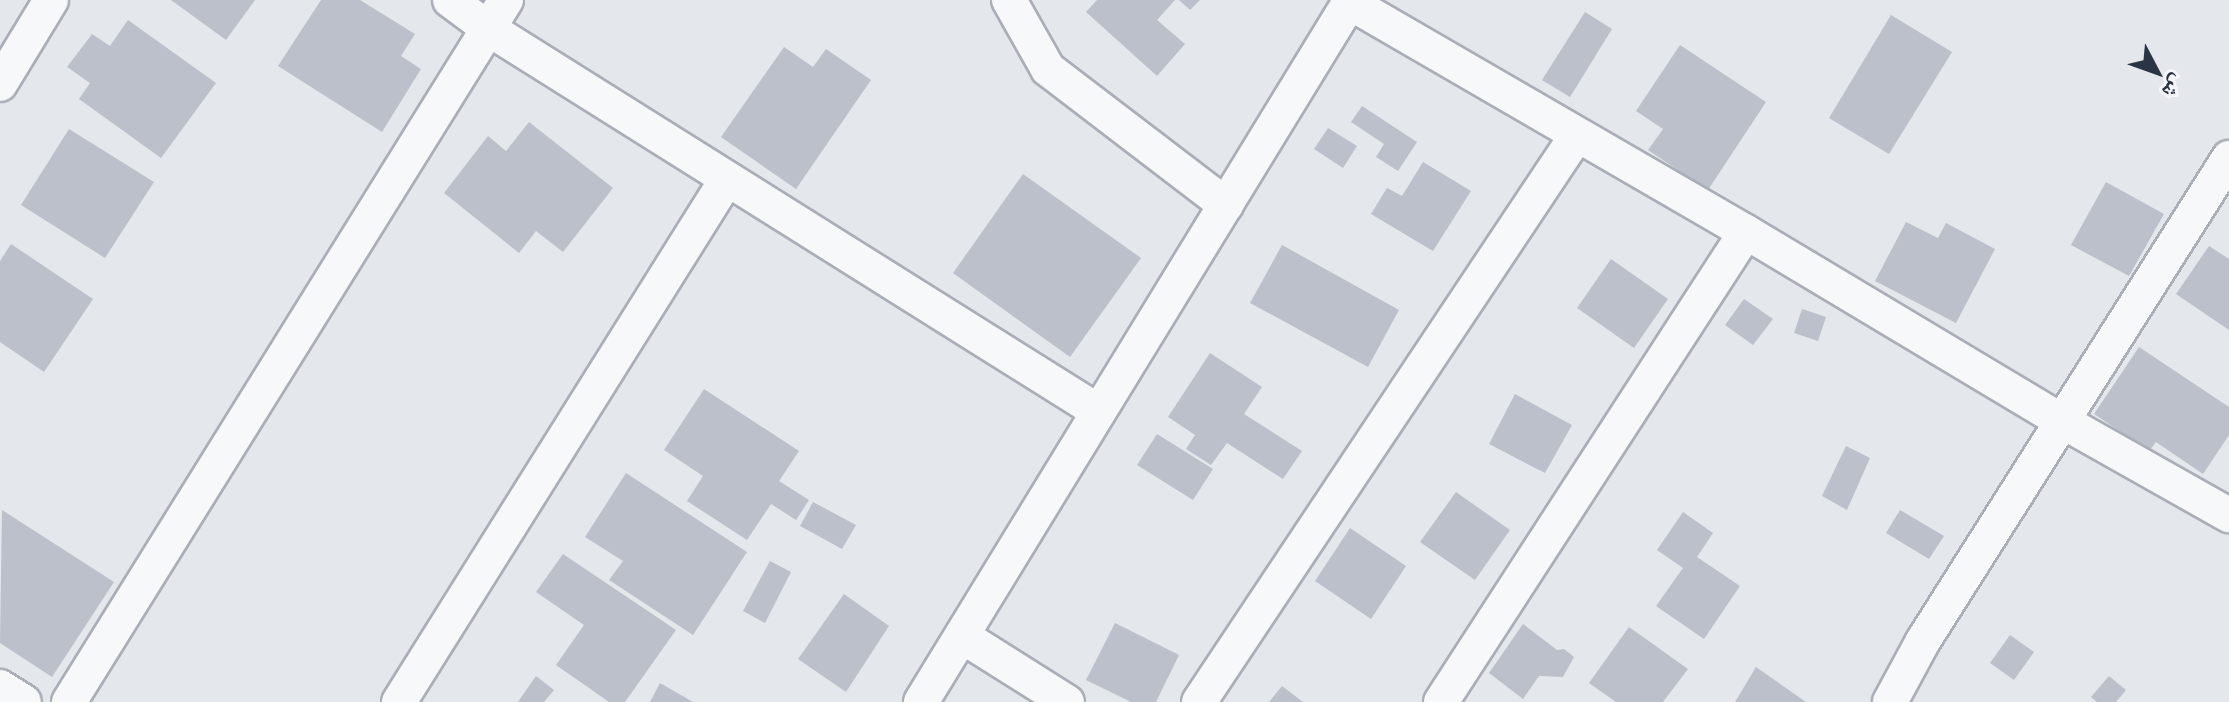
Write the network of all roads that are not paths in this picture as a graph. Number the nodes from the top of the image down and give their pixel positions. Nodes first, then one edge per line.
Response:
1 (51, 0) edge
2 (450, 0) edge
3 (506, 0) edge
4 (1009, 0) edge
5 (1350, 1) edge
6 (489, 29) junction
7 (0, 84) edge
8 (1577, 135) junction
9 (2229, 158) edge
10 (727, 179) junction
11 (1226, 205) junction
12 (1746, 232) junction
13 (1096, 410) junction
14 (2062, 421) junction
15 (2229, 515) edge
16 (962, 636) junction
17 (0, 687) edge
18 (24, 702) edge
19 (69, 702) edge
20 (399, 702) edge
21 (921, 702) edge
22 (1067, 702) edge
23 (1199, 702) edge
24 (1441, 702) edge
25 (1890, 702) edge

1 - 7 street
2 - 6 street
3 - 6 street
4 - 11 street
5 - 8 street
5 - 11 street
6 - 10 street
6 - 19 street
8 - 12 street
8 - 23 street
9 - 14 street
10 - 13 street
10 - 20 street
11 - 13 street
12 - 14 street
12 - 24 street
13 - 16 street
14 - 15 street
14 - 25 street
16 - 21 street
16 - 22 street
17 - 18 street

